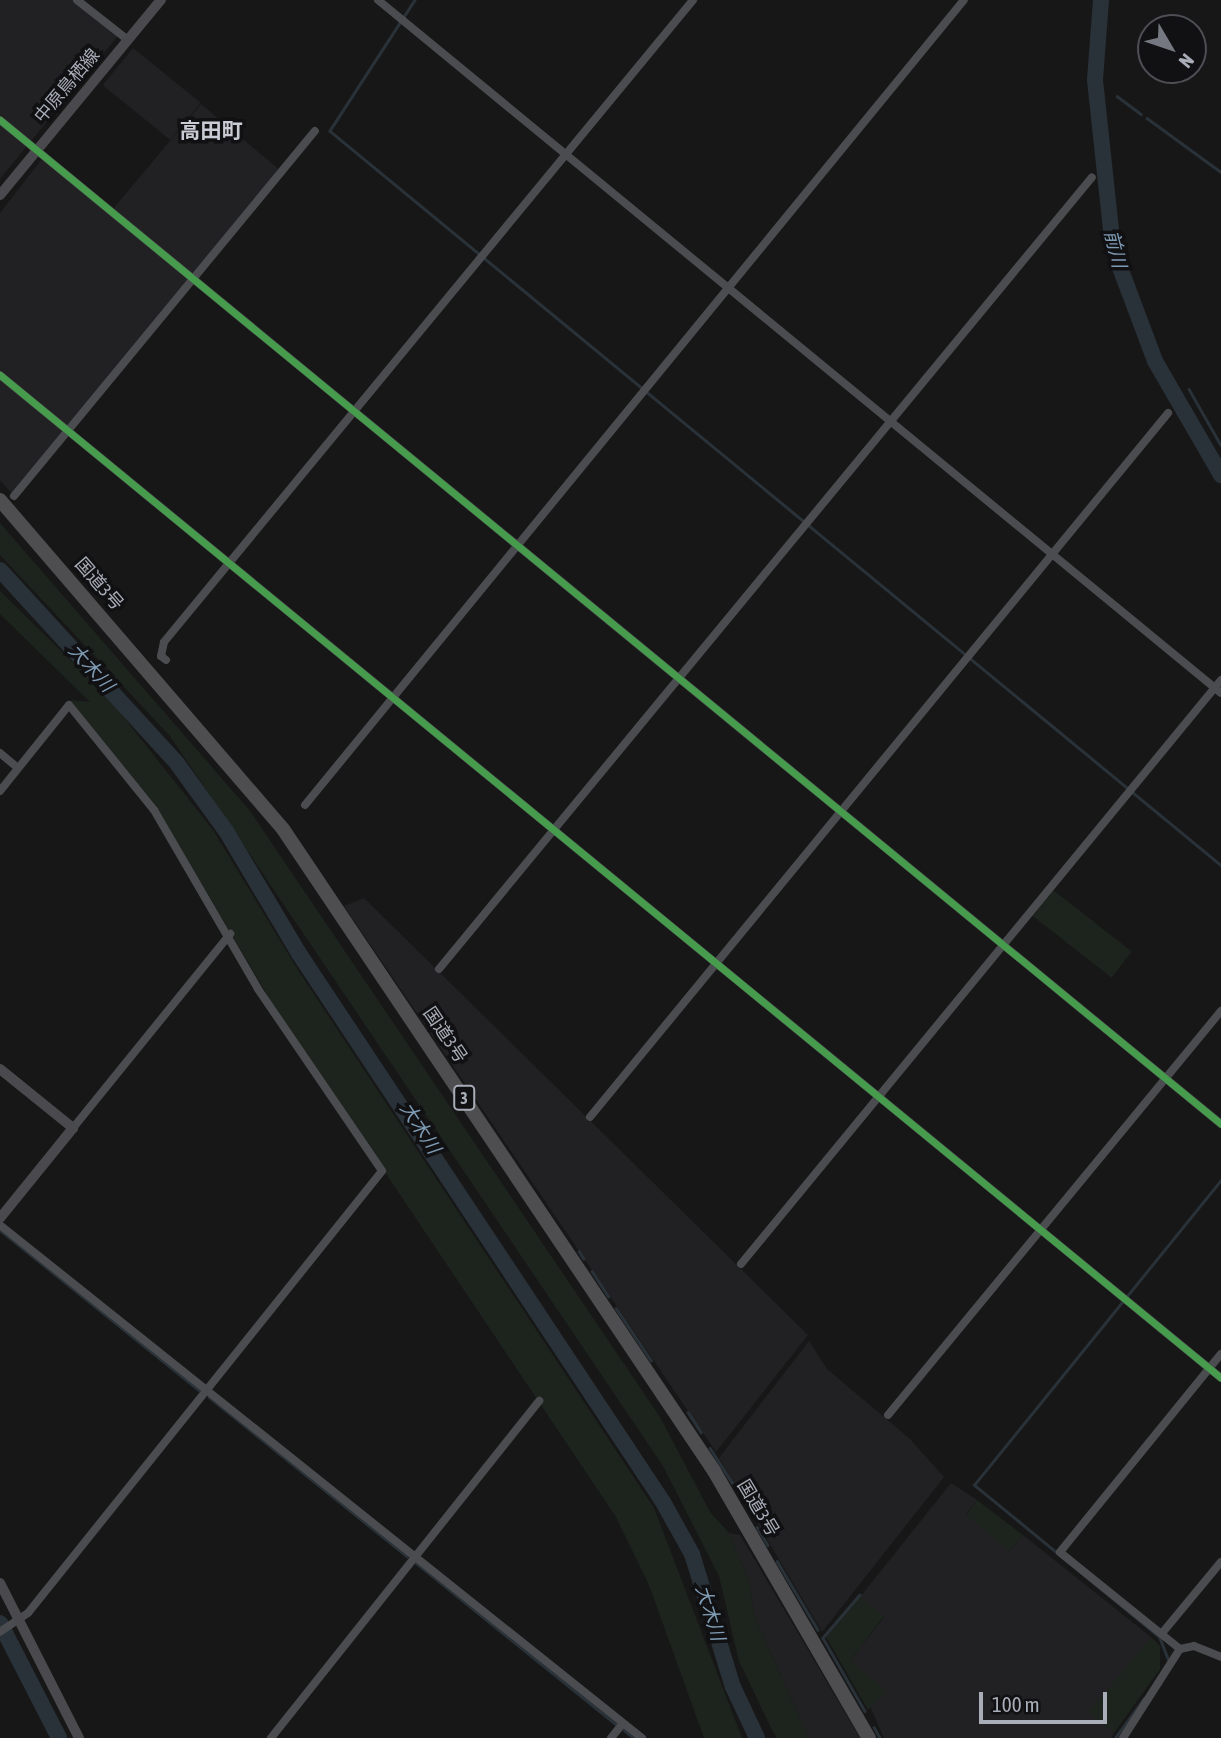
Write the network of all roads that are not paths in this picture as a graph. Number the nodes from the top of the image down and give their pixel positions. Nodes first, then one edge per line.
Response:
1 (77, 0) edge
2 (161, 0) edge
3 (378, 0) edge
4 (693, 0) edge
5 (964, 0) edge
6 (128, 40) junction
7 (0, 120) edge
8 (315, 131) dead end
9 (36, 151) junction
10 (566, 155) junction
11 (1092, 177) dead end
12 (0, 195) edge
13 (194, 279) junction
14 (728, 288) junction
15 (0, 375) edge
16 (355, 410) junction
17 (1168, 413) dead end
18 (890, 421) junction
19 (68, 431) junction
20 (7, 498) edge
21 (518, 545) junction
22 (1052, 555) junction
23 (229, 564) junction
24 (166, 660) dead end
25 (680, 678) junction
26 (1221, 680) edge
27 (1218, 690) edge
28 (393, 698) junction
29 (0, 753) edge
30 (18, 768) junction
31 (0, 791) edge
32 (305, 805) dead end
33 (841, 811) junction
34 (554, 830) junction
35 (230, 934) junction
36 (1004, 945) junction
37 (716, 963) junction
38 (439, 969) dead end
39 (1221, 1011) edge
40 (0, 1069) edge
41 (1166, 1079) junction
42 (878, 1097) junction
43 (590, 1117) dead end
44 (1221, 1124) edge
45 (74, 1128) junction
46 (0, 1218) edge
47 (0, 1225) edge
48 (1040, 1230) junction
49 (741, 1264) dead end
50 (1221, 1354) edge
51 (1209, 1368) junction
52 (1221, 1378) edge
53 (207, 1390) junction
54 (539, 1401) dead end
55 (888, 1415) dead end
56 (413, 1556) junction
57 (1221, 1562) edge
58 (0, 1583) edge
59 (20, 1623) junction
60 (0, 1632) edge
61 (1163, 1632) junction
62 (1180, 1649) junction
63 (1221, 1657) edge
64 (623, 1723) junction
65 (79, 1738) edge
66 (271, 1738) edge
67 (611, 1738) edge
68 (642, 1738) edge
69 (869, 1738) edge
70 (1123, 1738) edge

1 - 6 street
2 - 6 street, 中原鳥栖線
3 - 10 street
4 - 10 street
5 - 14 street
6 - 9 street, 中原鳥栖線
7 - 9 street
8 - 13 street
9 - 12 street, 中原鳥栖線
9 - 13 street
10 - 14 street
10 - 16 street
11 - 18 street
13 - 16 street
13 - 19 street
14 - 18 street
14 - 21 street
15 - 19 street
16 - 21 street
16 - 23 street
17 - 22 street
18 - 22 street
18 - 25 street
19 - 20 street
19 - 23 street
20 - 69 highway, 国道3号 / 3
21 - 25 street
21 - 28 street
22 - 27 street
22 - 33 street
23 - 24 street
23 - 28 street
25 - 33 street
25 - 34 street
26 - 27 street
27 - 36 street
28 - 32 street
28 - 34 street
29 - 30 street
30 - 31 street
30 - 35 street
33 - 36 street
33 - 37 street
34 - 37 street
34 - 38 street
35 - 45 street
35 - 53 street
36 - 41 street
36 - 42 street
37 - 42 street
37 - 43 street
39 - 41 street
40 - 45 street
41 - 44 street
41 - 48 street
42 - 48 street
42 - 49 street
45 - 46 street
47 - 53 street
48 - 51 street
48 - 55 street
50 - 51 street
51 - 52 street
51 - 61 street
53 - 56 street
53 - 59 street
54 - 56 street
56 - 64 street
56 - 66 street
57 - 61 street
58 - 59 street
59 - 60 street
59 - 65 street
61 - 62 street
62 - 63 street
62 - 70 street
64 - 67 street
64 - 68 street

